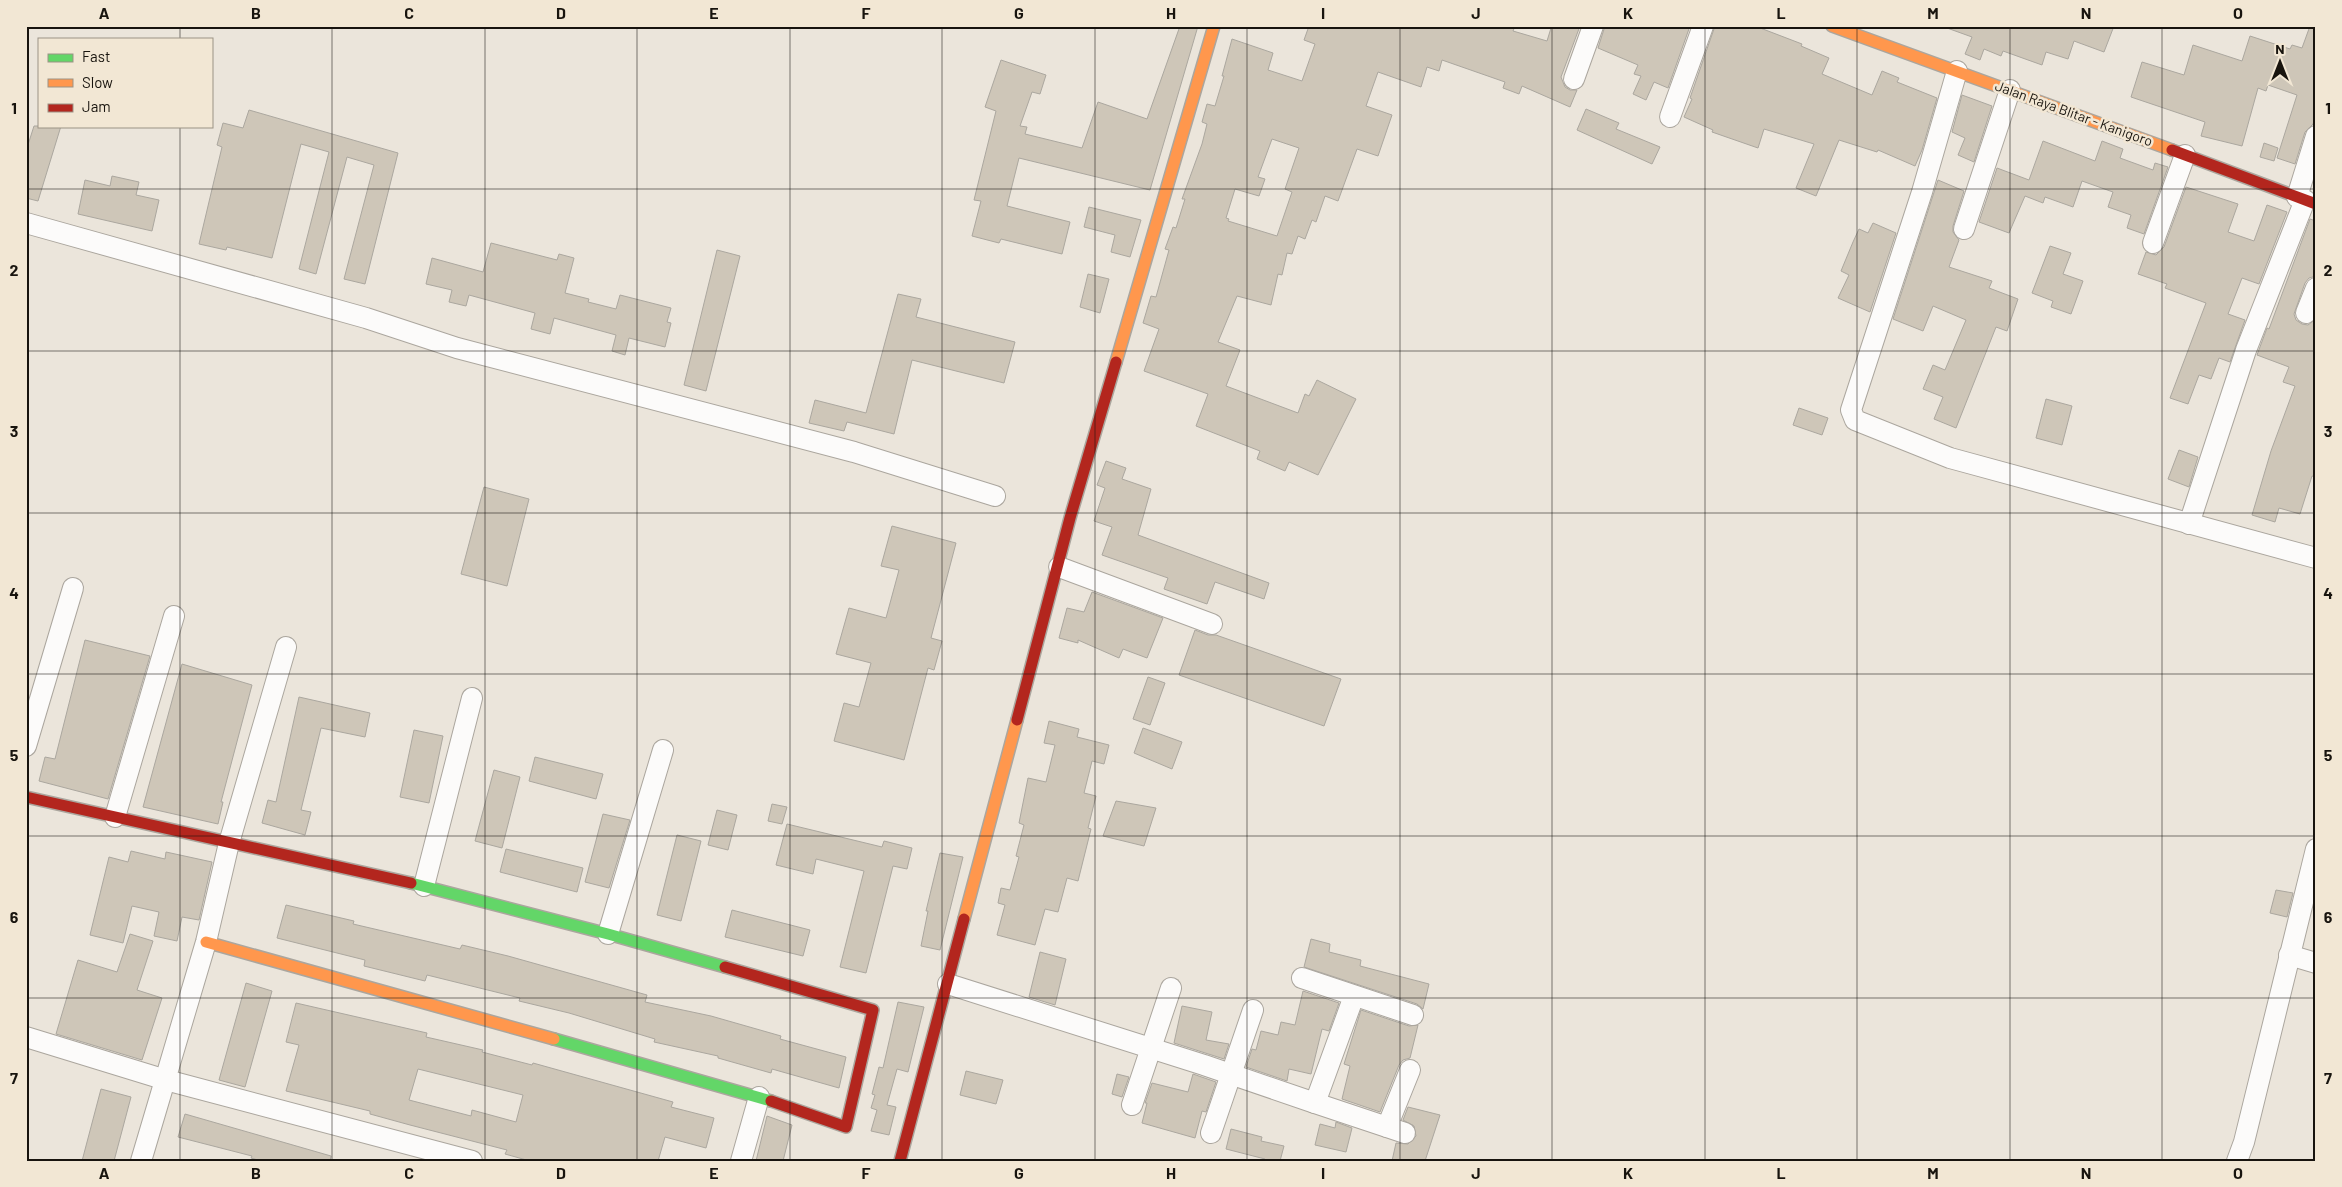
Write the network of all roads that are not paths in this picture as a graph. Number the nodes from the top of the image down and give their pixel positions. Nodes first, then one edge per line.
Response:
1 (1214, 26) edge
2 (1593, 26) edge
3 (1703, 26) edge
4 (1832, 26) edge
5 (1957, 71) junction
6 (1574, 79) dead end
7 (2010, 90) junction
8 (1670, 117) dead end
9 (2316, 136) edge
10 (2185, 155) junction
11 (2306, 201) edge
12 (26, 223) edge
13 (1964, 230) dead end
14 (2153, 243) dead end
15 (2316, 288) edge
16 (2306, 314) dead end
17 (995, 496) dead end
18 (2189, 524) junction
19 (2316, 558) edge
20 (1058, 567) junction
21 (74, 588) dead end
22 (174, 616) dead end
23 (1212, 624) dead end
24 (286, 647) dead end
25 (472, 698) dead end
26 (26, 746) edge
27 (663, 750) dead end
28 (26, 797) edge
29 (116, 818) junction
30 (229, 843) junction
31 (2316, 848) edge
32 (424, 886) junction
33 (608, 934) junction
34 (206, 942) junction
35 (2289, 955) junction
36 (2316, 963) edge
37 (1302, 978) dead end
38 (948, 984) junction
39 (1170, 988) dead end
40 (1354, 996) junction
41 (1253, 1010) dead end
42 (1412, 1015) dead end
43 (26, 1037) edge
44 (1150, 1048) junction
45 (1410, 1070) dead end
46 (1230, 1074) junction
47 (166, 1080) junction
48 (759, 1097) junction
49 (1315, 1103) junction
50 (1132, 1105) dead end
51 (1211, 1133) dead end
52 (142, 1161) edge
53 (472, 1161) edge
54 (741, 1161) edge
55 (900, 1161) edge
56 (2237, 1161) edge

1 - 20 street
2 - 6 street
3 - 8 street
4 - 5 street, Jalan Raya Blitar - Kanigoro
5 - 7 street, Jalan Raya Blitar - Kanigoro
5 - 18 street
7 - 10 street, Jalan Raya Blitar - Kanigoro
7 - 13 street
9 - 11 street
10 - 11 street, Jalan Raya Blitar - Kanigoro
10 - 14 street
11 - 18 street
12 - 17 street
15 - 16 street
18 - 19 street
20 - 23 street
20 - 38 street
21 - 26 street
22 - 29 street
24 - 30 street
25 - 32 street
27 - 33 street
28 - 29 street
29 - 30 street
30 - 32 street
30 - 34 street
31 - 35 street
32 - 33 street
33 - 48 street
34 - 47 street
34 - 48 street
35 - 36 street
35 - 56 street
37 - 40 street
38 - 44 street
38 - 55 street
39 - 44 street
40 - 42 street
40 - 49 street
41 - 46 street
43 - 47 street
44 - 46 street
44 - 50 street
45 - 49 street
46 - 49 street
46 - 51 street
47 - 52 street
47 - 53 street
48 - 54 street

